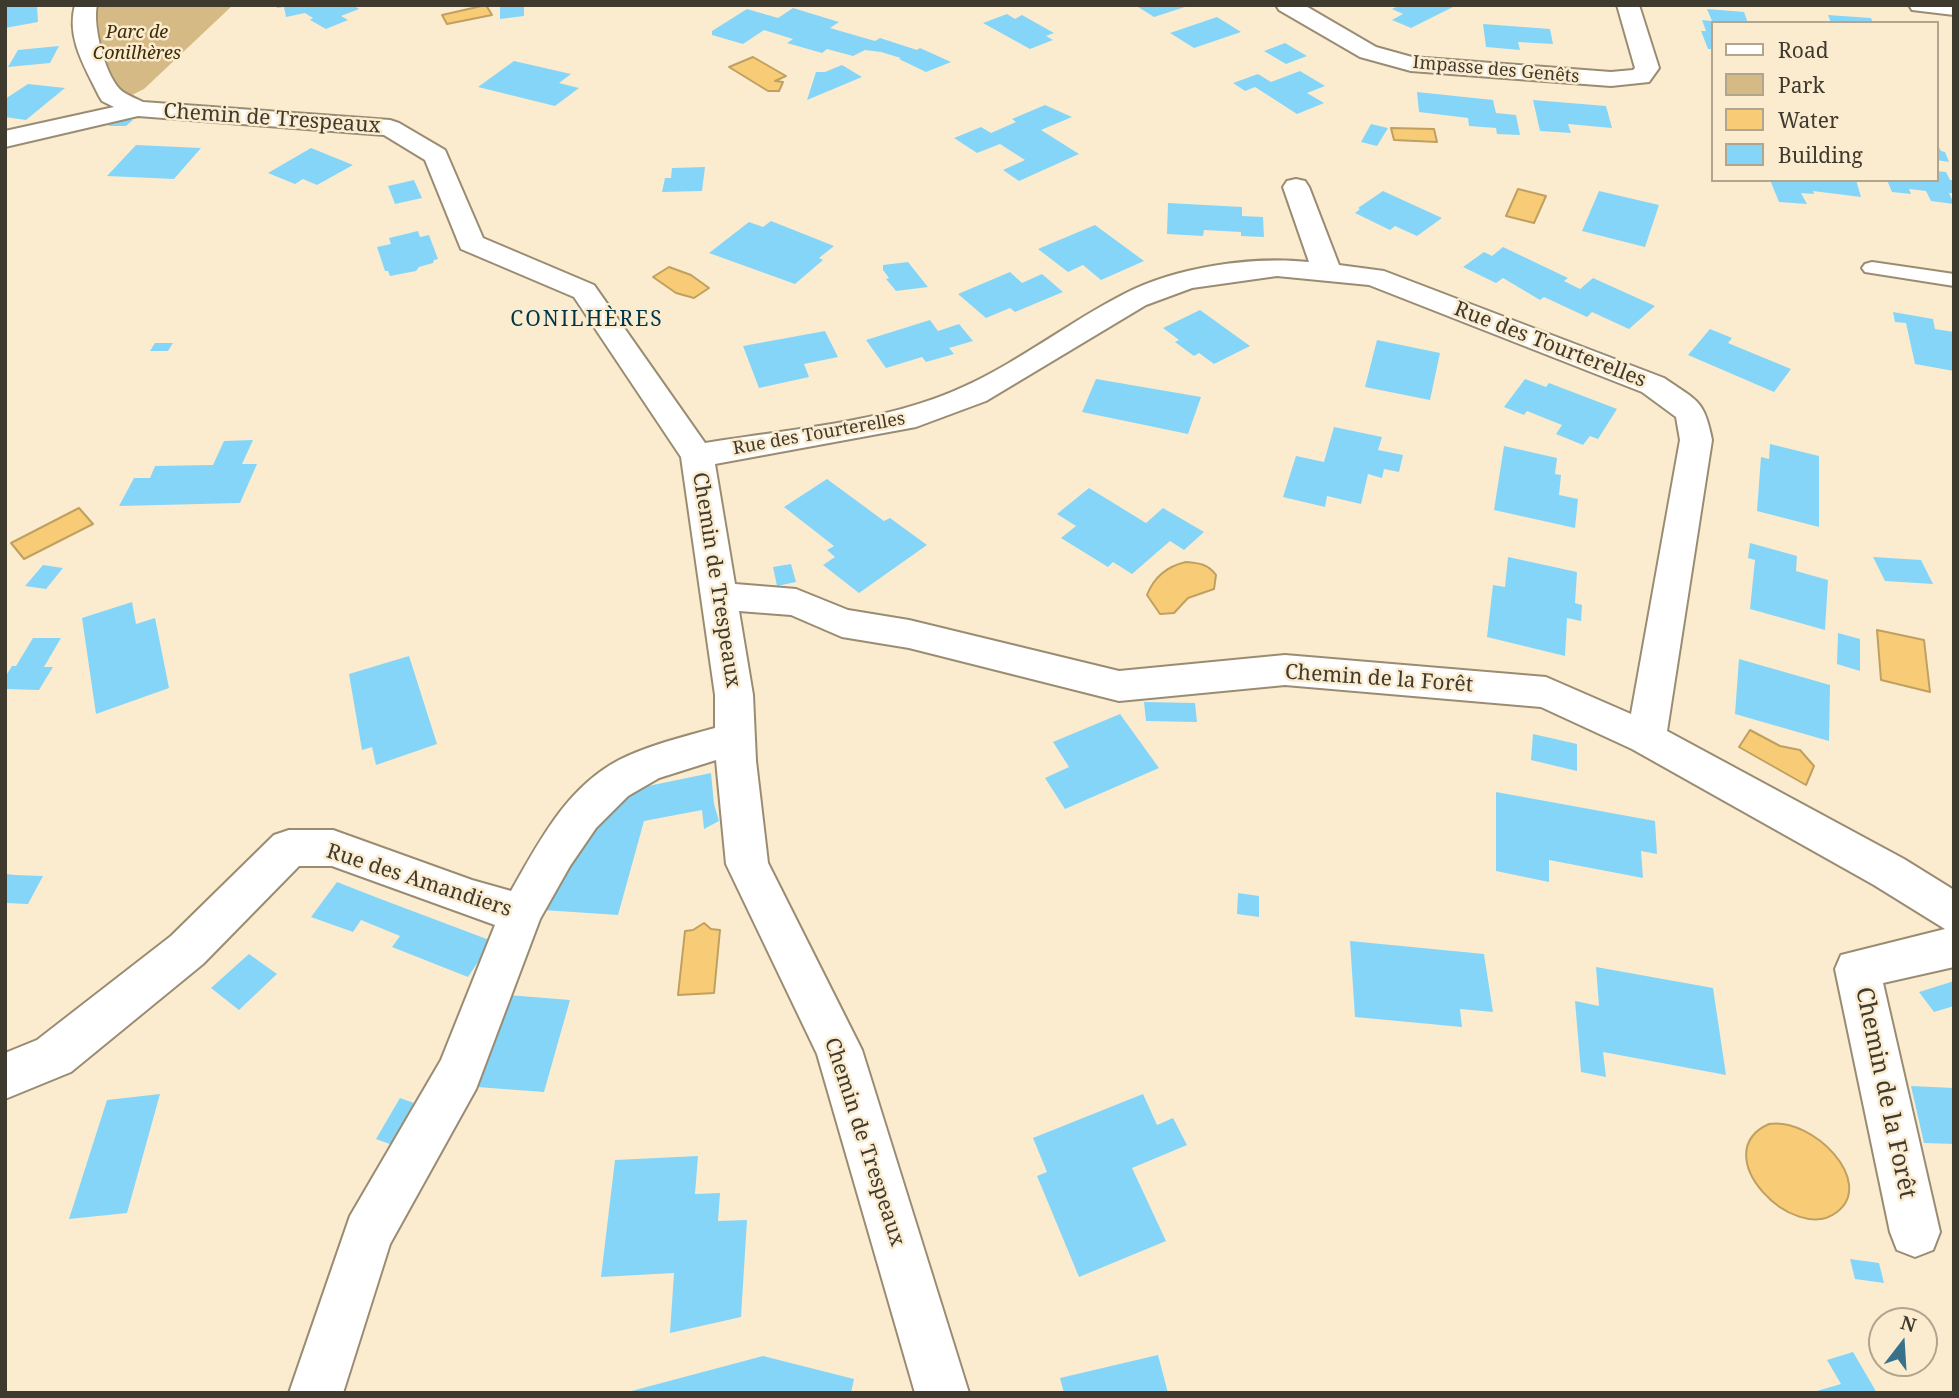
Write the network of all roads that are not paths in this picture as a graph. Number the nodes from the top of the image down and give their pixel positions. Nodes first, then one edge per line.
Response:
1 (86, 5) edge
2 (1287, 5) edge
3 (1628, 5) edge
4 (1920, 5) edge
5 (1954, 8) edge
6 (138, 109) junction
7 (5, 139) edge
8 (1296, 187) dead end
9 (1872, 268) dead end
10 (1327, 272) junction
11 (1954, 280) edge
12 (697, 456) junction
13 (719, 596) junction
14 (735, 738) junction
15 (1646, 738) junction
16 (521, 913) junction
17 (1954, 913) edge
18 (1954, 947) edge
19 (5, 1076) edge
20 (1915, 1232) dead end
21 (316, 1393) edge
22 (942, 1393) edge

1 - 6 street, Chemin de Trespeaux
2 - 3 street, Impasse des Genêts
4 - 5 street
6 - 7 street
6 - 12 street, Chemin de Trespeaux
8 - 10 street
9 - 11 lane
10 - 12 street, Rue des Tourterelles
10 - 15 street, Rue des Tourterelles
12 - 13 street, Chemin de Trespeaux
13 - 14 street, Chemin de Trespeaux
13 - 15 street, Chemin de la Forêt
14 - 16 street
14 - 22 street, Chemin de Trespeaux
15 - 17 street, Chemin de la Forêt
16 - 19 street, Rue des Amandiers
16 - 21 street, Rue des Amandiers
18 - 20 street, Chemin de la Forêt

